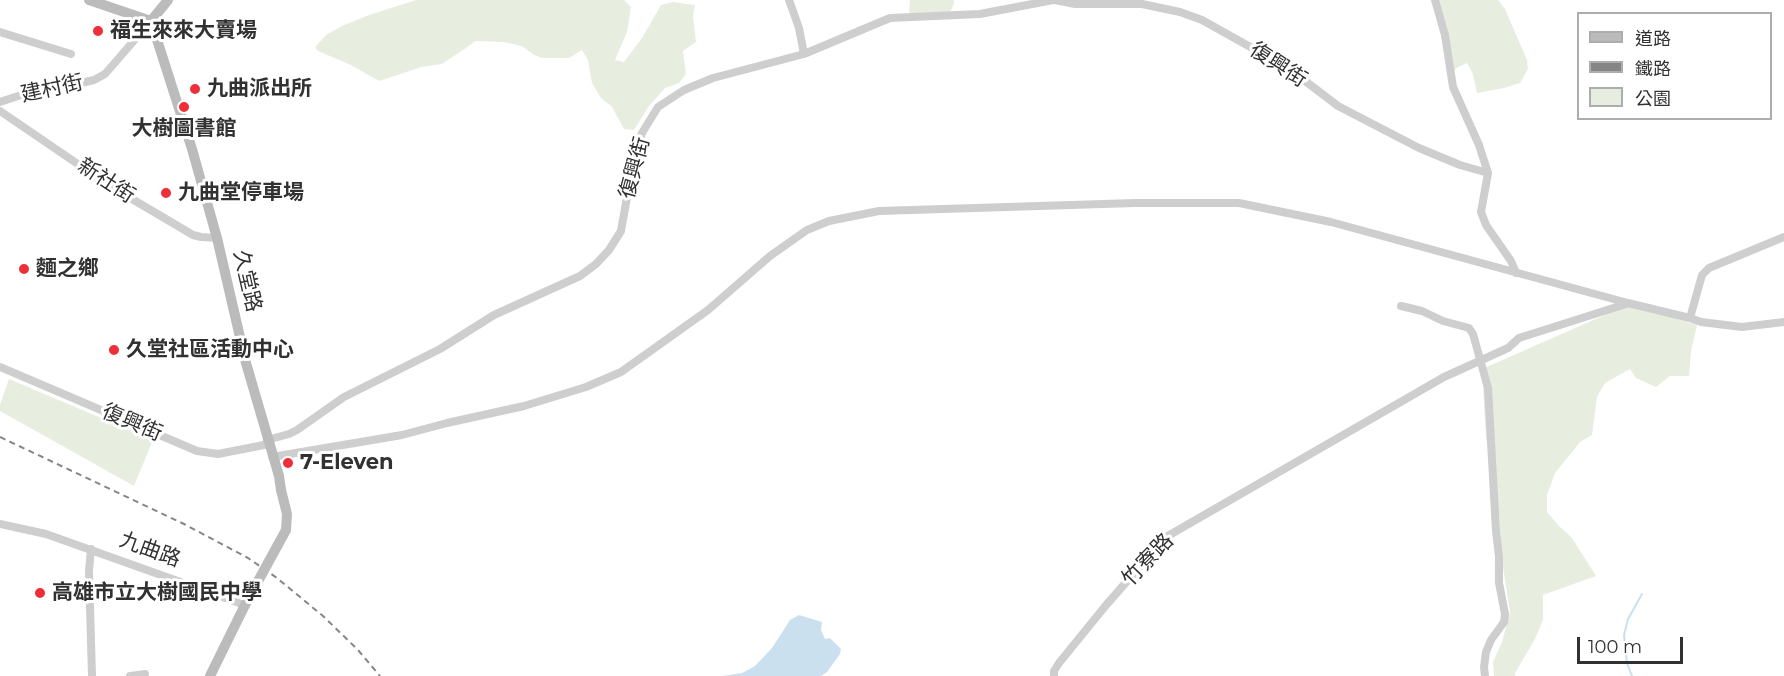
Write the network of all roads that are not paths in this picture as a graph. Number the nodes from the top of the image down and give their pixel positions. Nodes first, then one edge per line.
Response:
1 (89, 0) edge
2 (168, 0) edge
3 (789, 0) edge
4 (1054, 0) edge
5 (1435, 0) edge
6 (151, 21) junction
7 (0, 32) edge
8 (70, 54) dead end
9 (804, 54) junction
10 (0, 102) edge
11 (0, 111) edge
12 (1488, 173) junction
13 (1784, 237) edge
14 (217, 238) junction
15 (1516, 273) junction
16 (1628, 303) junction
17 (1401, 306) dead end
18 (1690, 318) junction
19 (1784, 322) edge
20 (1480, 360) junction
21 (0, 367) edge
22 (268, 442) junction
23 (272, 457) junction
24 (0, 524) edge
25 (91, 549) junction
26 (245, 605) junction
27 (92, 676) edge
28 (130, 676) edge
29 (144, 676) edge
30 (210, 676) edge
31 (1053, 676) edge
32 (1485, 676) edge

1 - 6 street
2 - 6 street
3 - 9 street
4 - 9 street, 復興街
4 - 12 street, 復興街
5 - 12 street
6 - 10 street, 建村街
6 - 14 street, 久堂路
7 - 8 street
9 - 22 street, 復興街
11 - 14 street, 新社街
12 - 15 street
13 - 18 street
14 - 22 street, 久堂路
15 - 16 street
15 - 23 street
16 - 18 street
16 - 20 street, 竹寮路
17 - 20 street
18 - 19 street
20 - 31 street, 竹寮路
20 - 32 street
21 - 22 street, 復興街
22 - 23 street, 久堂路
23 - 26 street, 久堂路, bridge
24 - 25 street, 九曲路
25 - 26 street, 九曲路
25 - 27 street
26 - 30 street
28 - 29 street

